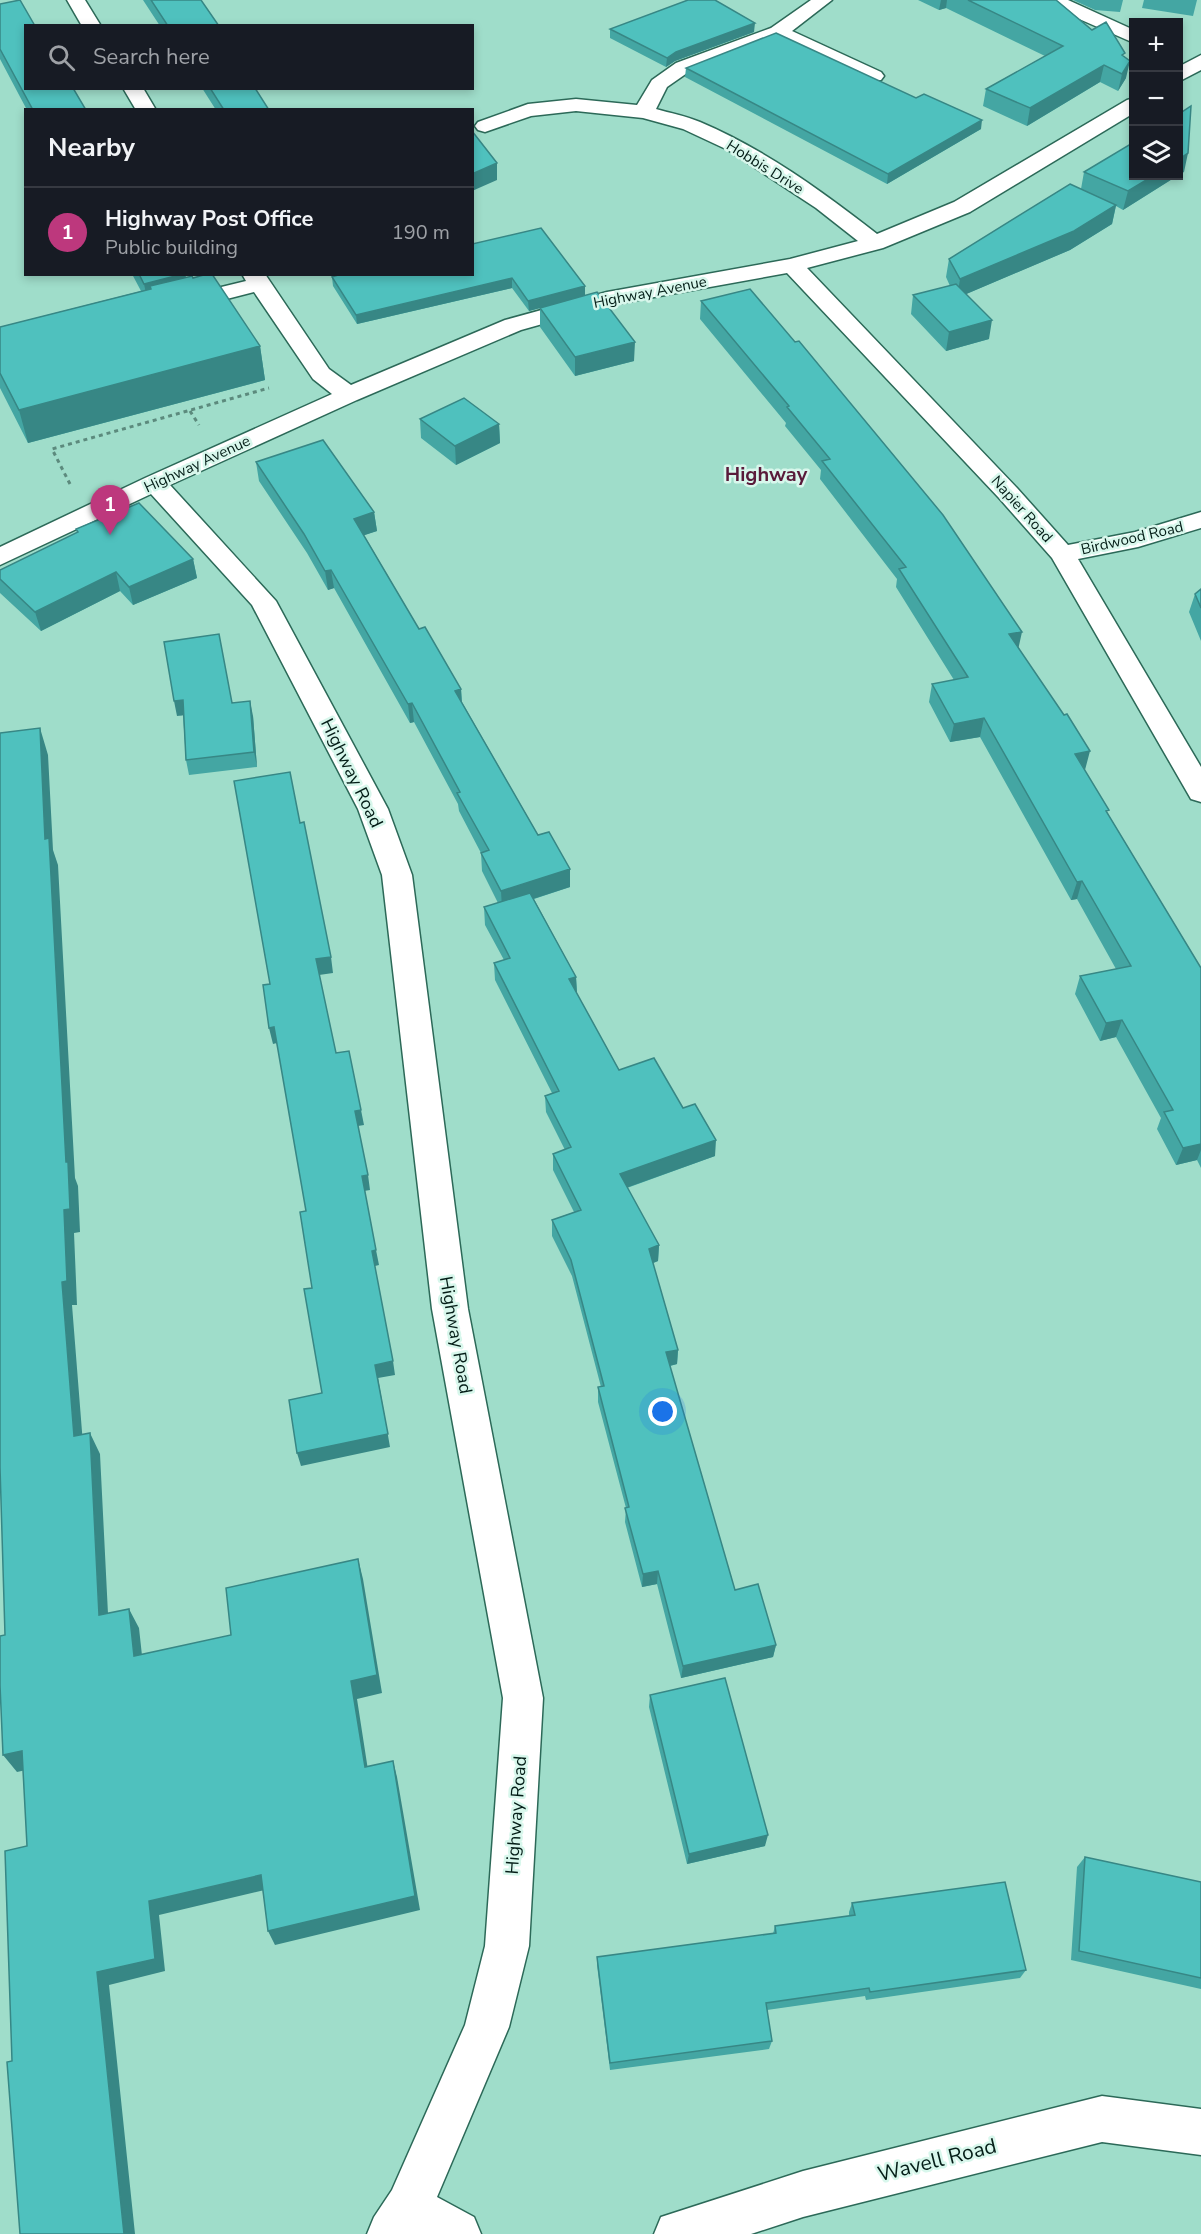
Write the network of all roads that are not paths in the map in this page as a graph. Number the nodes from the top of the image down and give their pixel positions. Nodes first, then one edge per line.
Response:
1 (76, 0) edge
2 (823, 0) edge
3 (1052, 0) edge
4 (91, 24) edge
5 (778, 32) junction
6 (1129, 36) edge
7 (874, 76) edge
8 (134, 90) edge
9 (145, 108) edge
10 (1129, 108) edge
11 (644, 112) junction
12 (485, 126) dead end
13 (875, 243) junction
14 (792, 265) junction
15 (257, 279) edge
16 (164, 308) edge
17 (349, 395) junction
18 (153, 483) junction
19 (1201, 520) edge
20 (1062, 554) junction
21 (0, 557) edge
22 (1201, 792) edge
23 (1201, 2132) edge
24 (400, 2221) edge
25 (457, 2234) edge
26 (678, 2234) edge

1 - 4 street
2 - 5 street
3 - 6 street
5 - 7 street
5 - 11 street
8 - 9 street
10 - 13 street, Highway Avenue
11 - 12 street, Hobbis Drive
11 - 13 street, Hobbis Drive
13 - 14 street, Highway Avenue
14 - 17 street, Highway Avenue
14 - 20 street, Napier Road
15 - 16 street
15 - 17 street
17 - 18 street, Highway Avenue
18 - 21 street, Highway Avenue
18 - 24 street, Highway Road
19 - 20 street, Birdwood Road
20 - 22 street, Napier Road
23 - 26 street, Wavell Road
24 - 25 street

